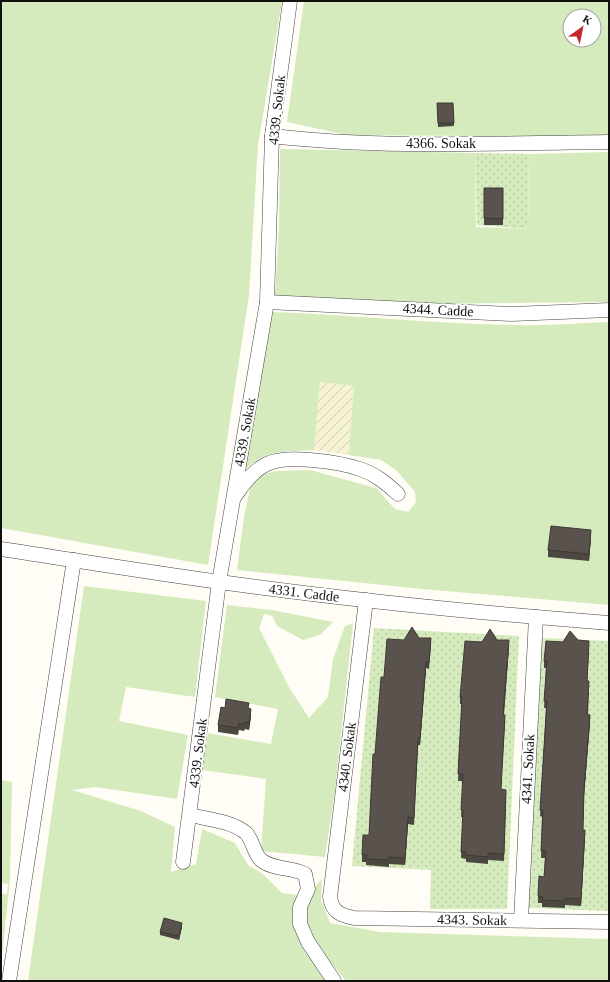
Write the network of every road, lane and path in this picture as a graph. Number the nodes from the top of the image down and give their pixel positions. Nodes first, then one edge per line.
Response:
1 (290, 1) edge
2 (272, 136) junction
3 (609, 142) edge
4 (266, 302) junction
5 (609, 310) edge
6 (398, 494) dead end
7 (234, 498) junction
8 (1, 549) edge
9 (74, 560) junction
10 (219, 582) junction
11 (366, 600) junction
12 (536, 617) junction
13 (609, 623) edge
14 (190, 815) junction
15 (183, 862) dead end
16 (337, 912) joint
17 (521, 920) junction
18 (609, 922) edge
19 (9, 981) edge
20 (334, 981) edge

1 - 2 street, 4339. Sokak
2 - 3 street, 4366. Sokak
2 - 4 street, 4339. Sokak
4 - 5 street, 4344. Cadde
4 - 7 street, 4339. Sokak
6 - 7 street
7 - 10 street, 4339. Sokak
8 - 9 street, 4331. Cadde
9 - 10 street, 4331. Cadde
9 - 19 street
10 - 11 street, 4331. Cadde
10 - 14 street, 4339. Sokak
11 - 12 street, 4331. Cadde
11 - 16 street, 4340. Sokak
12 - 13 street, 4331. Cadde
12 - 17 street, 4341. Sokak
14 - 15 street, 4339. Sokak
14 - 20 street
16 - 17 street, 4343. Sokak
17 - 18 street, 4343. Sokak

